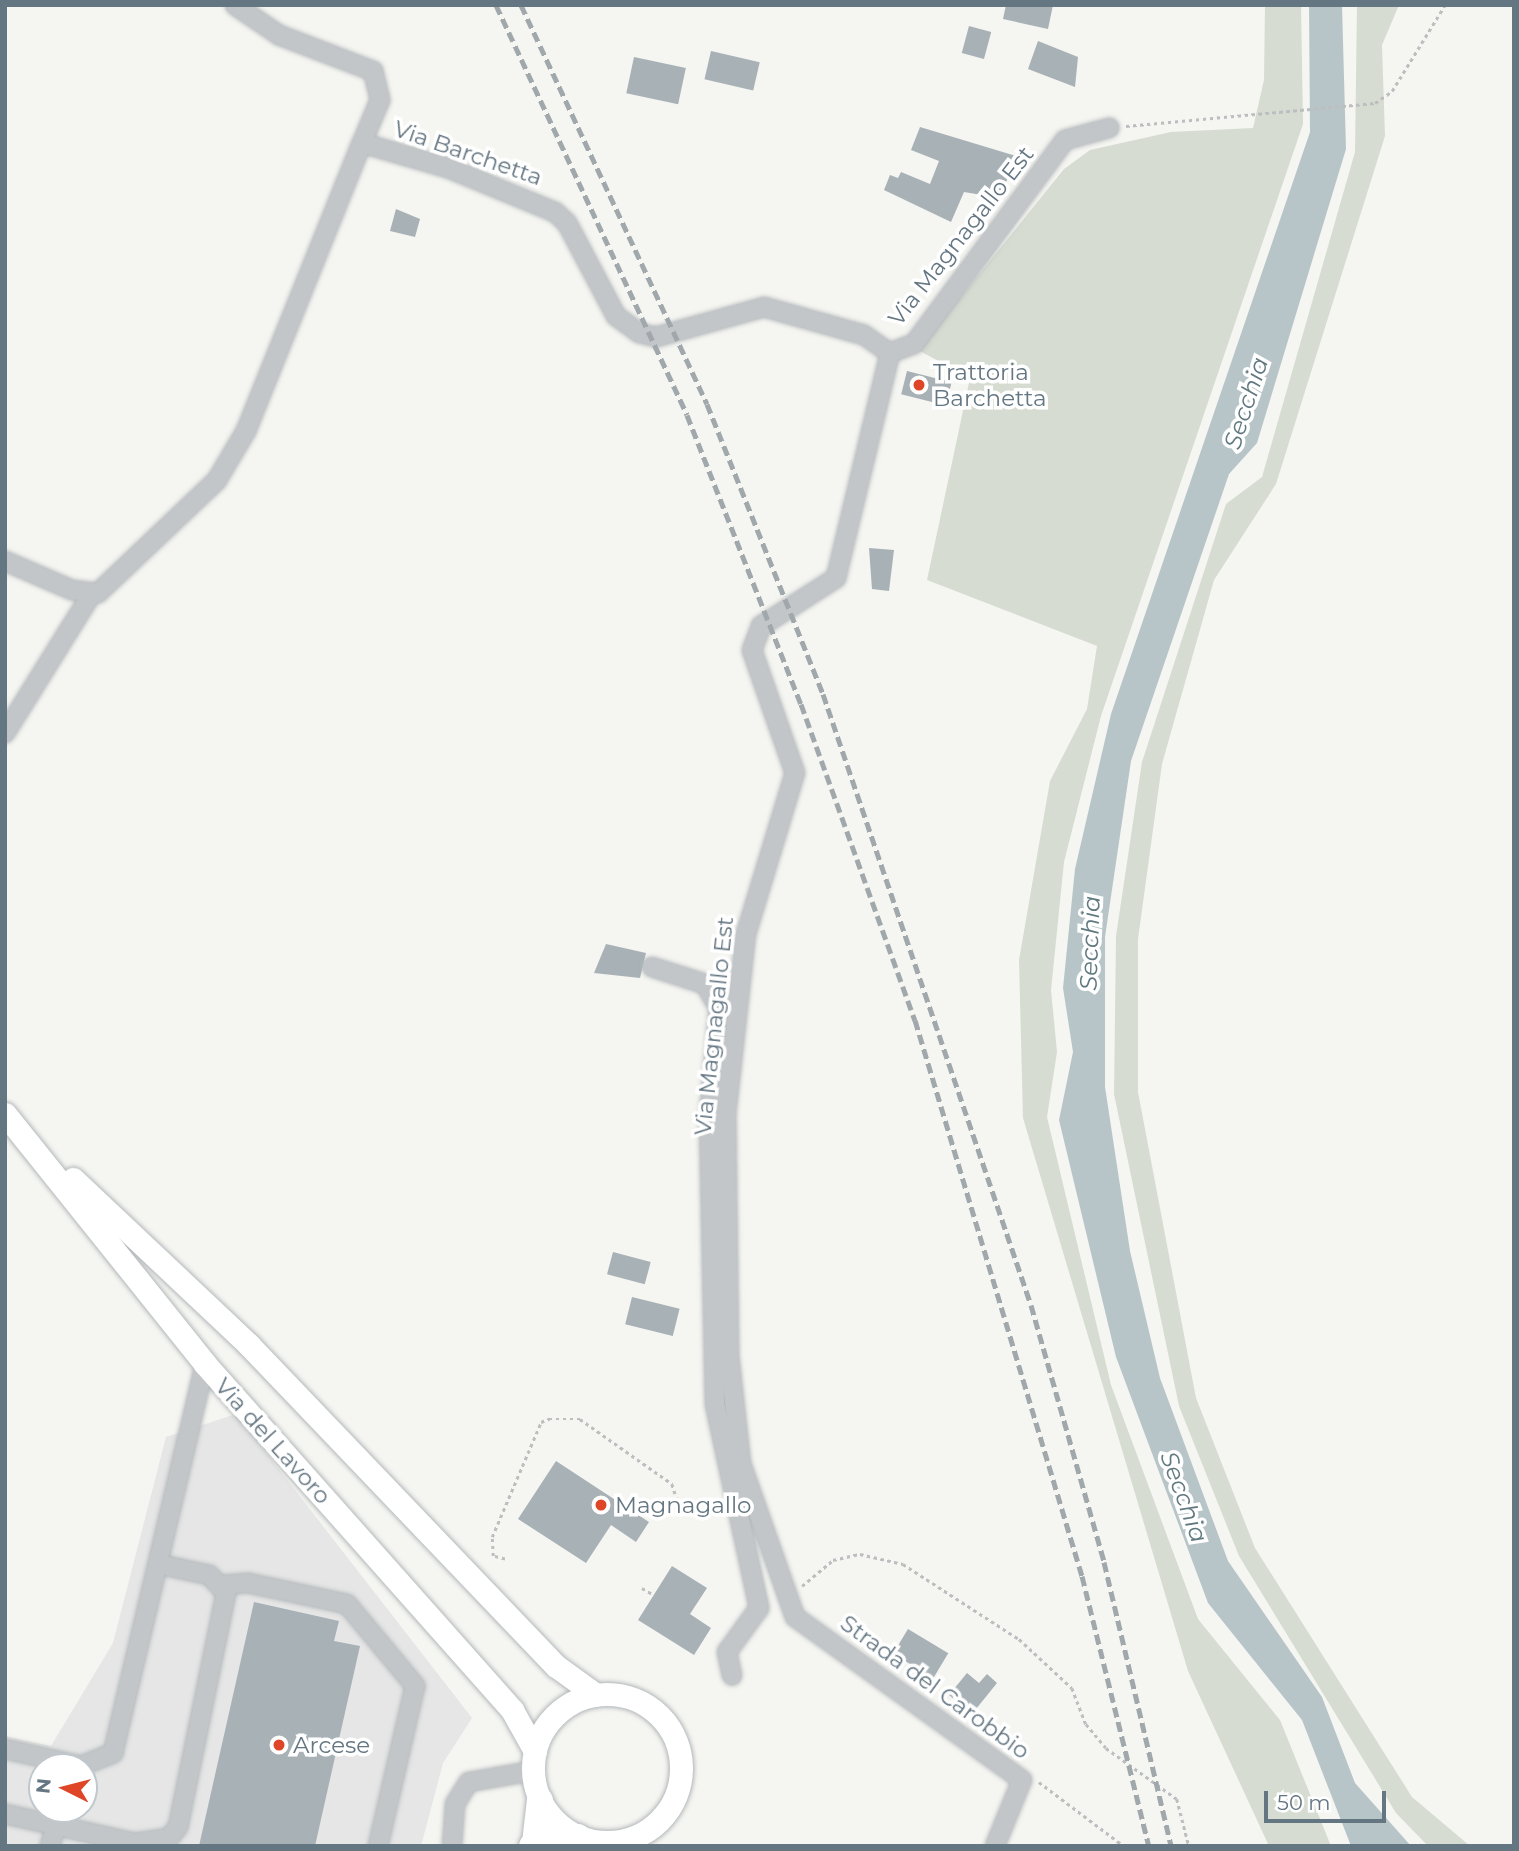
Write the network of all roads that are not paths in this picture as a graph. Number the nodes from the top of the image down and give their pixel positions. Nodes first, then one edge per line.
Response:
1 (235, 5) edge
2 (1109, 128) road end
3 (362, 143) junction
4 (890, 353) junction
5 (5, 561) edge
6 (91, 595) junction
7 (5, 733) edge
8 (652, 967) dead end
9 (11, 1120) edge
10 (205, 1364) junction
11 (158, 1564) junction
12 (224, 1585) junction
13 (795, 1617) joint
14 (732, 1675) dead end
15 (596, 1695) junction
16 (5, 1749) edge
17 (534, 1761) junction
18 (540, 1800) junction
19 (5, 1814) edge
20 (56, 1825) junction
21 (578, 1837) junction
22 (163, 1844) edge
23 (533, 1844) edge
24 (612, 1844) edge
25 (50, 1846) edge
26 (378, 1846) edge
27 (452, 1846) edge
28 (995, 1846) edge

1 - 3 street
2 - 4 street, Via Magnagallo Est
3 - 4 street, Via Barchetta
3 - 6 street, Via Barchetta
4 - 13 street, Via Magnagallo Est
5 - 6 street
6 - 7 street, Via Barchetta
8 - 14 street
9 - 10 main road, Via del Lavoro
9 - 15 main road, Via del Lavoro
10 - 11 street
10 - 17 main road, Via del Lavoro
11 - 12 street
11 - 16 street
12 - 22 street
12 - 26 street
13 - 28 street, Strada del Carobbio
15 - 17 main road
15 - 24 main road, Via del Lavoro
17 - 18 main road, Via del Lavoro
17 - 27 street
18 - 21 main road
18 - 23 highway
19 - 20 street
20 - 22 street
20 - 25 street
21 - 23 highway
21 - 24 main road, Via del Lavoro

